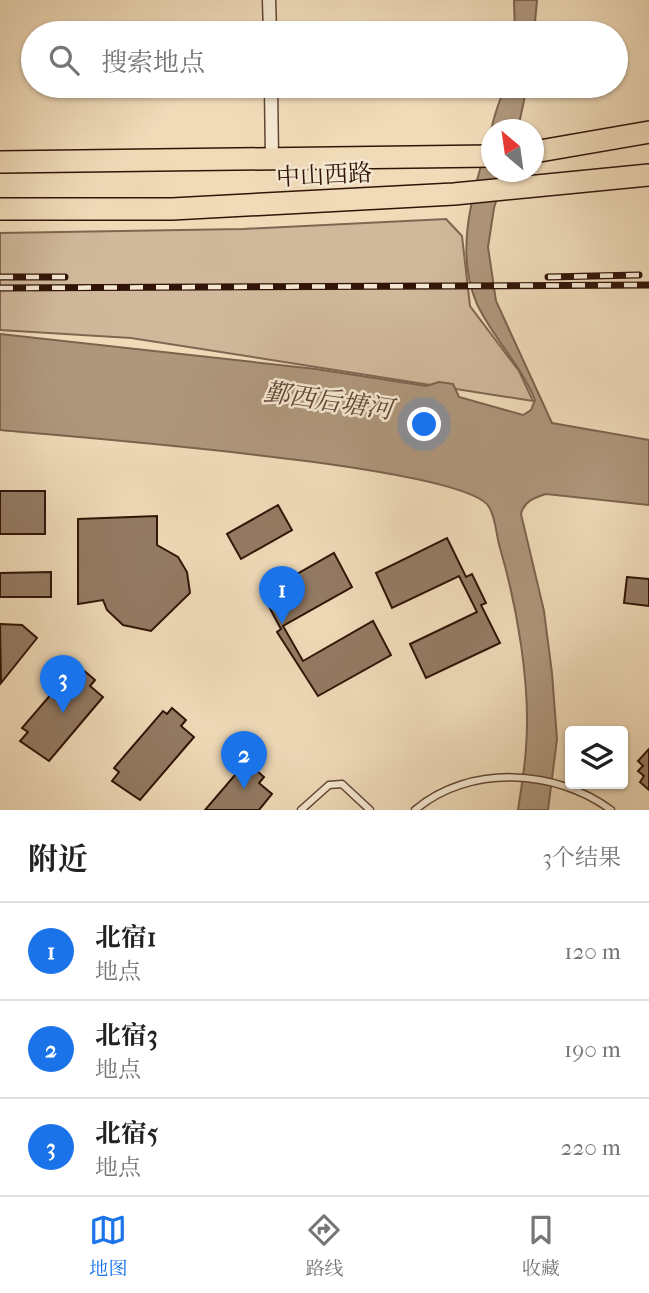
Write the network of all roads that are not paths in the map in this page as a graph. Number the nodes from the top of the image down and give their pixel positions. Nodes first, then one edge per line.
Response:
1 (269, 0) edge
2 (270, 21) edge
3 (271, 98) edge
4 (649, 132) edge
5 (544, 150) edge
6 (481, 156) edge
7 (272, 159) junction
8 (0, 162) edge
9 (649, 175) edge
10 (0, 209) edge
11 (301, 810) edge
12 (370, 810) edge
13 (415, 810) edge
14 (611, 810) edge

1 - 2 street
3 - 7 street
4 - 5 main road
6 - 7 main road, 中山西路
7 - 8 main road, 中山西路
9 - 10 main road, 中山西路
11 - 12 lane
13 - 14 lane

